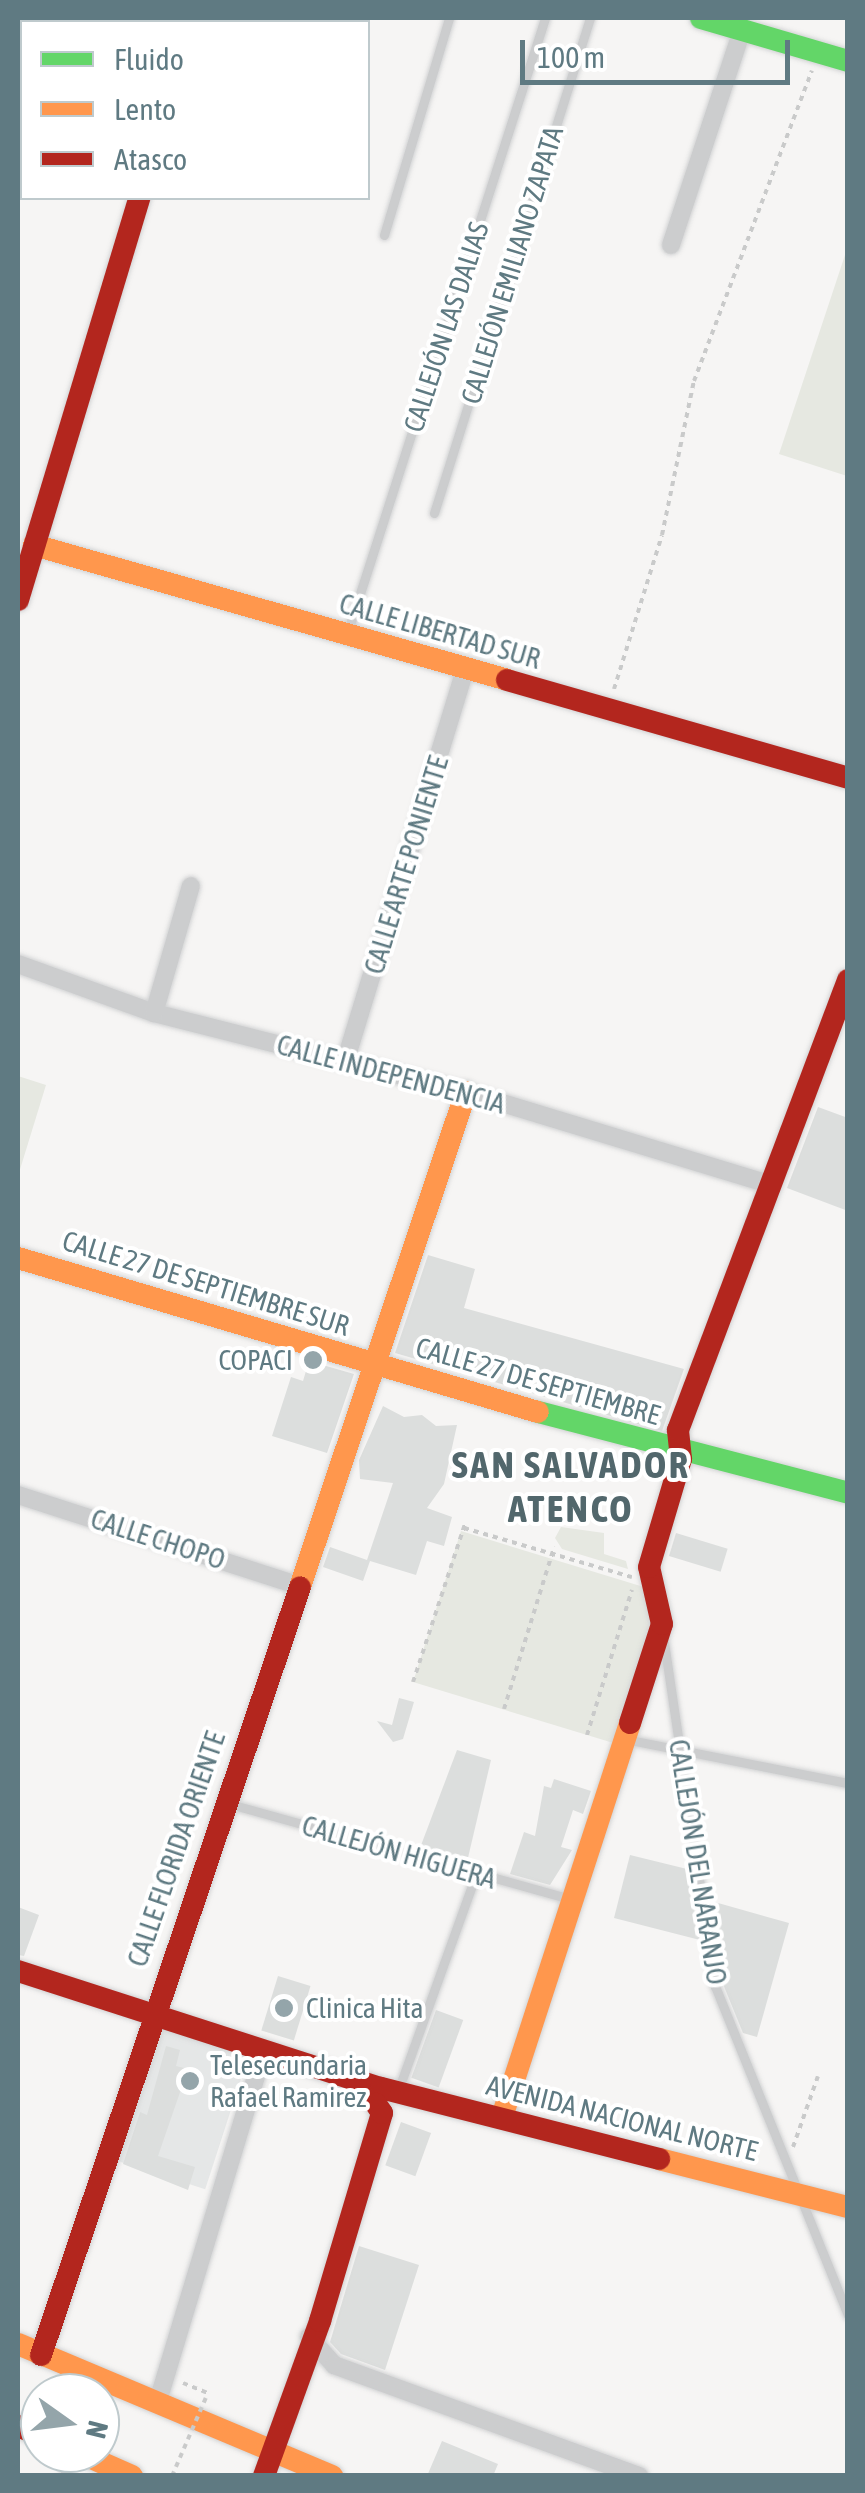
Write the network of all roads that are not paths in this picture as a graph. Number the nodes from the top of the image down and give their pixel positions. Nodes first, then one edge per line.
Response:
1 (449, 18) edge
2 (545, 18) edge
3 (590, 18) edge
4 (701, 18) edge
5 (742, 30) junction
6 (846, 57) edge
7 (138, 200) edge
8 (384, 235) dead end
9 (671, 245) dead end
10 (434, 514) dead end
11 (26, 542) edge
12 (18, 600) edge
13 (346, 636) junction
14 (465, 670) junction
15 (848, 778) edge
16 (190, 886) dead end
17 (18, 964) edge
18 (848, 980) edge
19 (154, 1013) junction
20 (346, 1059) junction
21 (466, 1092) junction
22 (766, 1183) junction
23 (18, 1258) edge
24 (378, 1366) junction
25 (682, 1452) junction
26 (848, 1493) edge
27 (18, 1494) edge
28 (299, 1586) junction
29 (662, 1624) junction
30 (629, 1740) junction
31 (680, 1748) junction
32 (848, 1783) edge
33 (224, 1802) junction
34 (476, 1874) junction
35 (574, 1899) junction
36 (18, 1971) edge
37 (153, 2012) junction
38 (264, 2052) junction
39 (385, 2095) junction
40 (502, 2117) junction
41 (802, 2195) junction
42 (848, 2207) edge
43 (848, 2315) edge
44 (310, 2334) junction
45 (18, 2344) edge
46 (42, 2354) junction
47 (334, 2365) junction
48 (296, 2375) junction
49 (158, 2401) junction
50 (272, 2449) junction
51 (264, 2476) edge
52 (332, 2476) edge
53 (639, 2476) edge

1 - 8 lane
2 - 13 lane, CALLEJÓN LAS DALIAS
3 - 10 lane, CALLEJÓN EMILIANO ZAPATA
4 - 5 main road
5 - 6 main road
5 - 9 street
7 - 11 main road
11 - 12 main road
11 - 13 main road, CALLE LIBERTAD SUR
13 - 14 main road, CALLE LIBERTAD SUR
14 - 15 main road, CALLE LIBERTAD SUR
14 - 20 street, CALLE ARTE PONIENTE
16 - 19 street
17 - 19 street, CALLE INDEPENDENCIA
18 - 22 main road
19 - 20 street, CALLE INDEPENDENCIA
20 - 21 street, CALLE INDEPENDENCIA
21 - 22 street, CALLE INDEPENDENCIA
21 - 24 main road, CALLE FLORIDA ORIENTE
22 - 25 main road
23 - 24 main road, CALLE 27 DE SEPTIEMBRE SUR
24 - 25 main road, CALLE 27 DE SEPTIEMBRE
24 - 28 main road, CALLE FLORIDA ORIENTE
25 - 26 main road, CALLE 27 DE SEPTIEMBRE
25 - 29 main road
27 - 28 street, CALLE CHOPO
28 - 33 main road, CALLE FLORIDA ORIENTE
29 - 30 main road
29 - 31 lane, CALLEJÓN DEL NARANJO
30 - 31 lane
30 - 35 main road
31 - 32 lane
31 - 41 lane, CALLEJÓN DEL NARANJO
33 - 34 lane, CALLEJÓN HIGUERA
33 - 37 main road, CALLE FLORIDA ORIENTE
34 - 35 lane, CALLEJÓN HIGUERA
34 - 39 lane
35 - 40 main road
36 - 37 main road, AVENIDA NACIONAL NORTE
37 - 38 main road, AVENIDA NACIONAL NORTE
37 - 46 main road, CALLE FLORIDA ORIENTE
38 - 39 main road, AVENIDA NACIONAL NORTE
38 - 49 street
39 - 40 main road, AVENIDA NACIONAL NORTE
39 - 44 main road
40 - 41 main road, AVENIDA NACIONAL NORTE
41 - 42 main road, AVENIDA NACIONAL NORTE
41 - 43 lane, CALLEJÓN DEL NARANJO
44 - 47 street
44 - 48 main road
45 - 46 main road
46 - 49 main road
47 - 48 street
47 - 53 street
48 - 50 main road
49 - 50 main road
50 - 51 main road
50 - 52 main road

